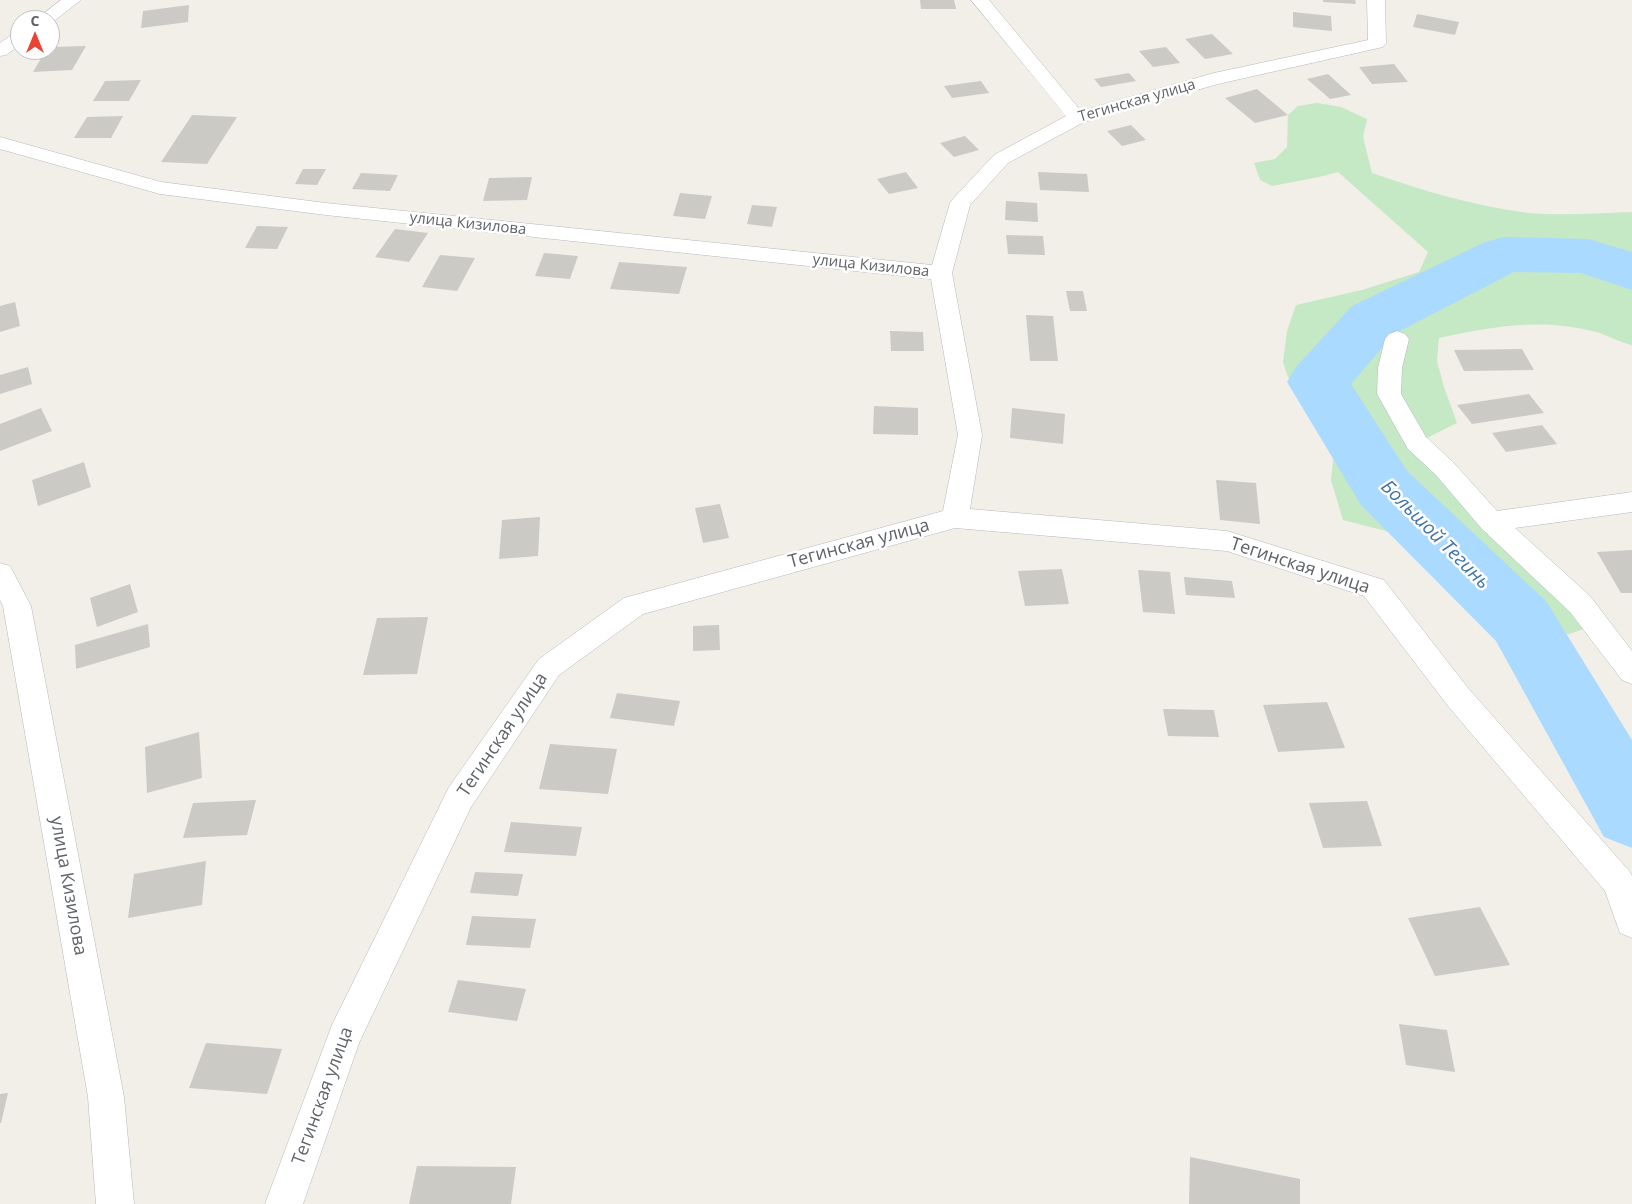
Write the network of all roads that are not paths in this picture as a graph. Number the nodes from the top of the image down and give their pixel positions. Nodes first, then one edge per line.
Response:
1 (72, 0) edge
2 (980, 0) edge
3 (1376, 0) edge
4 (58, 10) edge
5 (1077, 118) junction
6 (0, 143) edge
7 (942, 274) junction
8 (1397, 339) dead end
9 (1632, 502) edge
10 (955, 518) junction
11 (1491, 522) junction
12 (0, 574) edge
13 (1632, 672) edge
14 (1632, 922) edge
15 (115, 1204) edge
16 (284, 1204) edge

1 - 4 street
2 - 5 street
3 - 5 street, Тегинская улица
5 - 7 street, Тегинская улица
6 - 7 street, улица Кизилова
7 - 10 street, Тегинская улица
8 - 11 street
9 - 11 street
10 - 14 street, Тегинская улица
10 - 16 street, Тегинская улица
11 - 13 street
12 - 15 street, улица Кизилова

